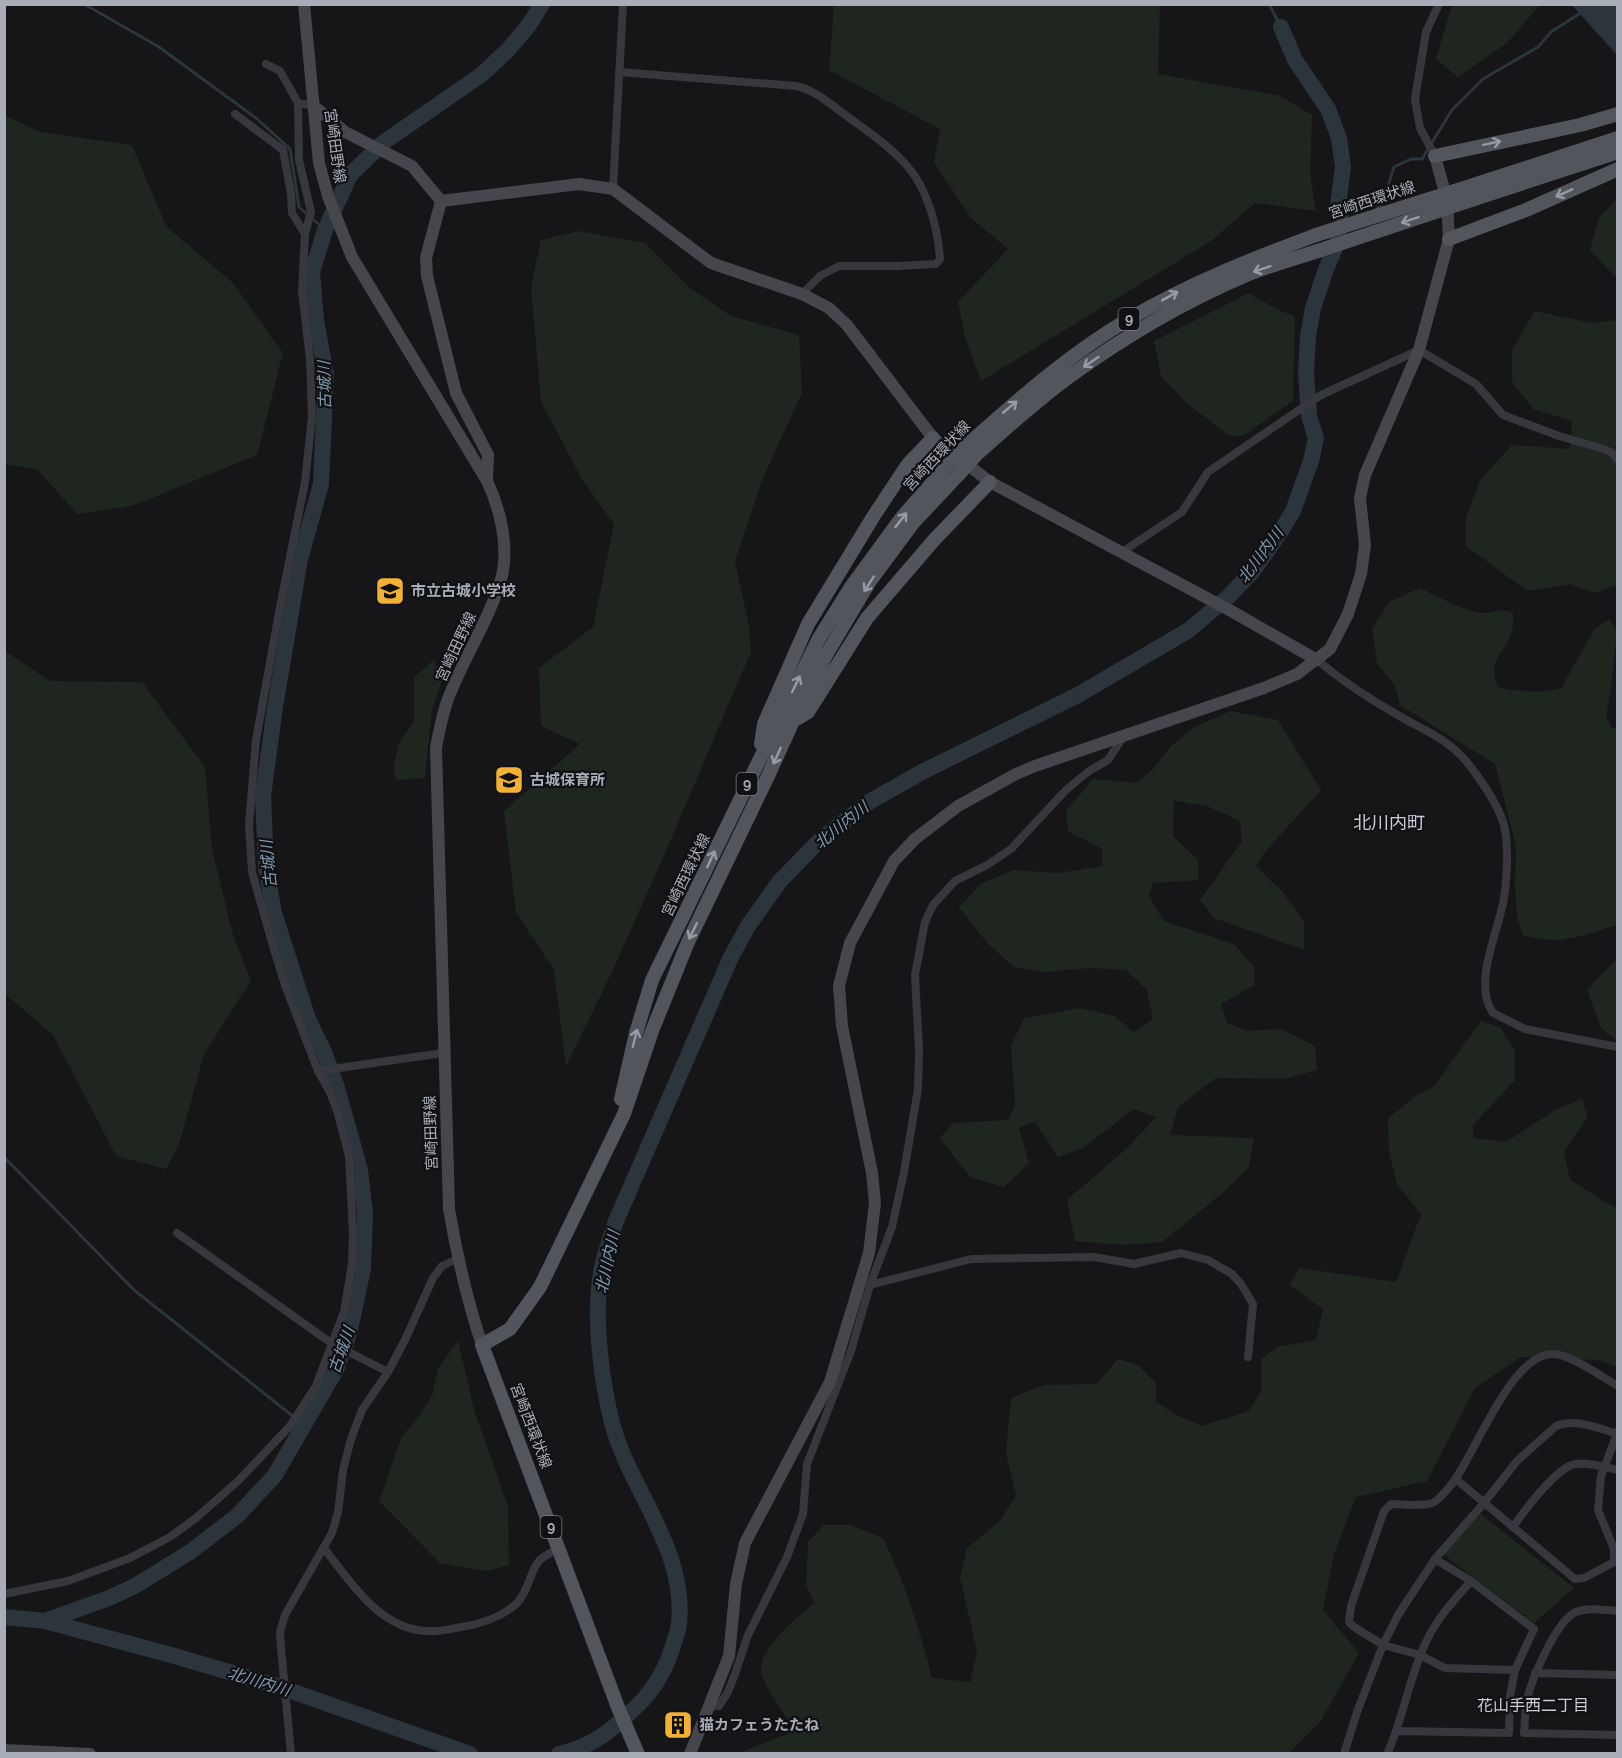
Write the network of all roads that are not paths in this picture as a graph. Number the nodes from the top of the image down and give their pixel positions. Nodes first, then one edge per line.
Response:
1 (304, 4) edge
2 (623, 4) edge
3 (1439, 4) edge
4 (266, 64) dead end
5 (619, 72) junction
6 (298, 103) junction
7 (314, 106) junction
8 (235, 114) dead end
9 (1617, 114) edge
10 (1617, 138) edge
11 (1617, 152) edge
12 (1435, 156) junction
13 (1617, 169) edge
14 (613, 189) junction
15 (1463, 195) junction
16 (441, 201) junction
17 (305, 234) junction
18 (1449, 239) junction
19 (802, 294) junction
20 (1419, 350) junction
21 (933, 438) junction
22 (971, 450) junction
23 (1617, 460) edge
24 (953, 470) junction
25 (487, 481) junction
26 (990, 482) junction
27 (1122, 552) junction
28 (1317, 660) junction
29 (792, 721) junction
30 (1124, 736) junction
31 (759, 758) junction
32 (1617, 1047) edge
33 (443, 1053) junction
34 (318, 1071) junction
35 (612, 1136) junction
36 (177, 1233) dead end
37 (458, 1259) junction
38 (870, 1286) junction
39 (331, 1342) junction
40 (482, 1345) junction
41 (1248, 1357) dead end
42 (388, 1372) junction
43 (1617, 1386) edge
44 (1617, 1433) edge
45 (1604, 1467) junction
46 (1617, 1470) edge
47 (1456, 1480) junction
48 (1484, 1503) junction
49 (1513, 1527) junction
50 (324, 1548) junction
51 (559, 1548) junction
52 (1435, 1559) junction
53 (1471, 1581) junction
54 (4, 1594) edge
55 (1617, 1611) edge
56 (1383, 1645) junction
57 (1420, 1655) junction
58 (1515, 1670) junction
59 (1535, 1674) junction
60 (1617, 1675) edge
61 (710, 1706) junction
62 (1398, 1731) junction
63 (1617, 1735) edge
64 (4, 1750) edge
65 (90, 1754) edge
66 (291, 1754) edge
67 (638, 1754) edge
68 (690, 1754) edge
69 (1344, 1754) edge
70 (1387, 1754) edge

1 - 7 street, 宮崎田野線
2 - 5 street
3 - 12 street
4 - 6 street
5 - 14 street
5 - 19 street
6 - 7 street
6 - 17 street
7 - 16 street
7 - 25 street, 宮崎田野線
8 - 17 street
12 -> 9 main road
10 - 15 main road, 宮崎西環状線 / 9
11 - 15 main road, 宮崎西環状線 / 9
12 - 18 street
13 -> 18 main road
14 - 16 street
14 - 19 street
15 -> 22 main road, 宮崎西環状線 / 9, bridge
22 -> 15 main road, 宮崎西環状線 / 9, bridge
16 - 25 street
17 - 34 street
18 - 20 street
19 - 21 street
20 - 23 street
20 - 27 street
20 - 28 street
21 - 26 street
21 - 31 main road
22 - 24 main road, 宮崎西環状線 / 9, bridge
24 -> 29 main road, 宮崎西環状線 / 9
31 -> 24 main road, 宮崎西環状線 / 9
25 - 33 street, 宮崎田野線
26 - 27 street
26 - 29 main road
27 - 28 street
28 - 30 street
28 - 32 street
29 -> 35 main road, 宮崎西環状線 / 9
30 - 38 street
30 - 61 street
35 -> 31 main road, 宮崎西環状線 / 9
33 - 34 street
33 - 37 street, 宮崎田野線
34 - 39 street
35 - 40 main road, 宮崎西環状線 / 9
36 - 39 street
37 - 40 street, 宮崎田野線
37 - 42 street
38 - 41 street
38 - 61 street
39 - 42 street
39 - 54 street
40 - 51 main road, 宮崎西環状線 / 9
42 - 50 street
43 - 47 street
44 - 45 street
44 - 48 street
45 - 46 street
45 - 49 street
45 - 49 street
47 - 48 street
47 - 56 street
48 - 49 street
48 - 52 street
50 - 51 street
50 - 66 street
51 - 67 main road, 宮崎西環状線 / 9
52 - 53 street
52 - 56 street
53 - 57 street
53 - 58 street
55 - 59 street
56 - 57 street
56 - 69 street
57 - 58 street
57 - 62 street
58 - 62 street
59 - 60 street
59 - 63 street
61 - 68 street
62 - 70 street
64 - 65 street

